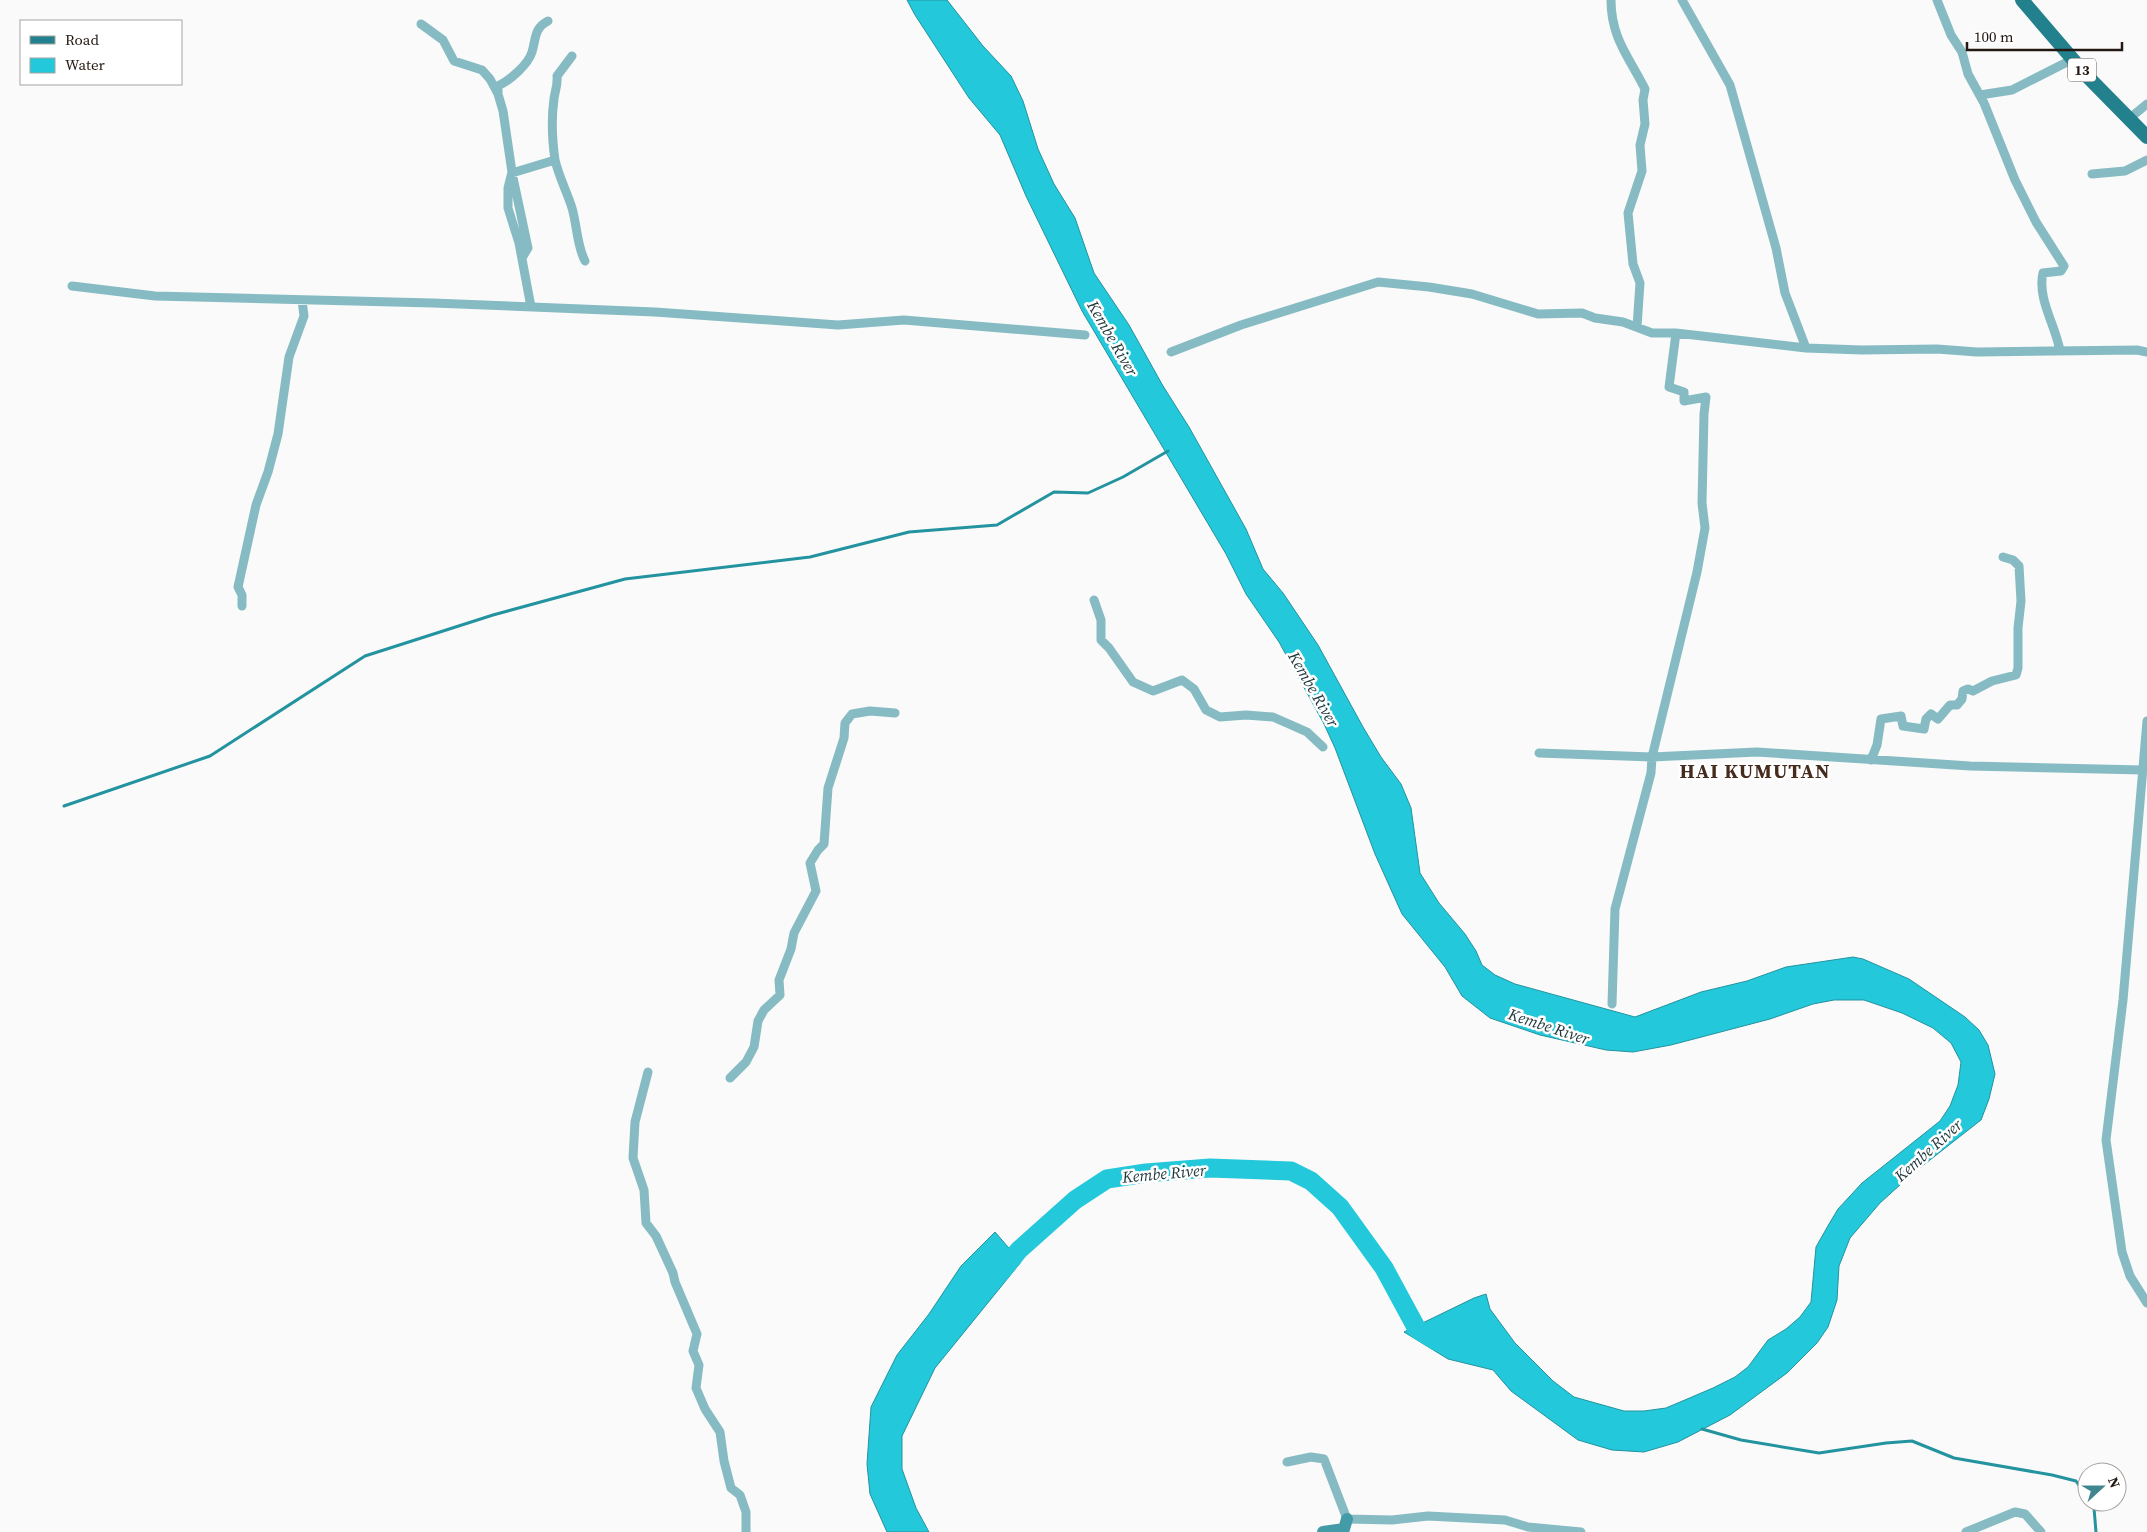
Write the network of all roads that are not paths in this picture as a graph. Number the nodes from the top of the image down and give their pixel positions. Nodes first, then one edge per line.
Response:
1 (1611, 0) edge
2 (1682, 0) edge
3 (1937, 0) edge
4 (2022, 0) edge
5 (548, 21) dead end
6 (421, 24) dead end
7 (572, 56) dead end
8 (2073, 59) junction
9 (498, 94) junction
10 (1980, 95) junction
11 (2147, 104) edge
12 (2130, 118) junction
13 (2147, 137) edge
14 (555, 160) junction
15 (2147, 160) edge
16 (512, 173) junction
17 (2092, 174) dead end
18 (585, 261) dead end
19 (72, 286) dead end
20 (302, 300) junction
21 (532, 307) junction
22 (1637, 327) junction
23 (1676, 333) junction
24 (1085, 335) dead end
25 (1806, 348) junction
26 (2060, 351) junction
27 (1171, 352) dead end
28 (2147, 352) edge
29 (2003, 557) dead end
30 (1094, 600) dead end
31 (242, 606) dead end
32 (895, 713) dead end
33 (2147, 721) edge
34 (1323, 747) dead end
35 (1539, 753) dead end
36 (1652, 757) junction
37 (1871, 760) junction
38 (2143, 770) junction
39 (1612, 1004) dead end
40 (648, 1072) dead end
41 (730, 1078) dead end
42 (2147, 1303) edge
43 (1287, 1462) dead end
44 (1347, 1519) junction
45 (746, 1532) edge
46 (1323, 1532) edge
47 (1581, 1532) edge
48 (1966, 1532) edge
49 (2041, 1532) edge

1 - 22 street
2 - 25 street
3 - 10 street
4 - 8 main road, 13
5 - 9 street
6 - 9 street
7 - 14 street
8 - 10 street
8 - 12 main road, 13
9 - 16 street
10 - 26 street
11 - 12 street
12 - 13 main road, 13
14 - 16 street
14 - 18 street
15 - 17 street
16 - 21 street
19 - 20 street
20 - 21 street
20 - 31 street
21 - 24 street
22 - 23 street
22 - 27 street
23 - 25 street
23 - 36 street
25 - 26 street
26 - 28 street
29 - 37 street
30 - 34 street
32 - 41 street
33 - 38 street
35 - 36 street
36 - 37 street
36 - 39 street
37 - 38 street
38 - 42 street
40 - 45 street
43 - 44 street
44 - 46 street
44 - 47 street
48 - 49 street

